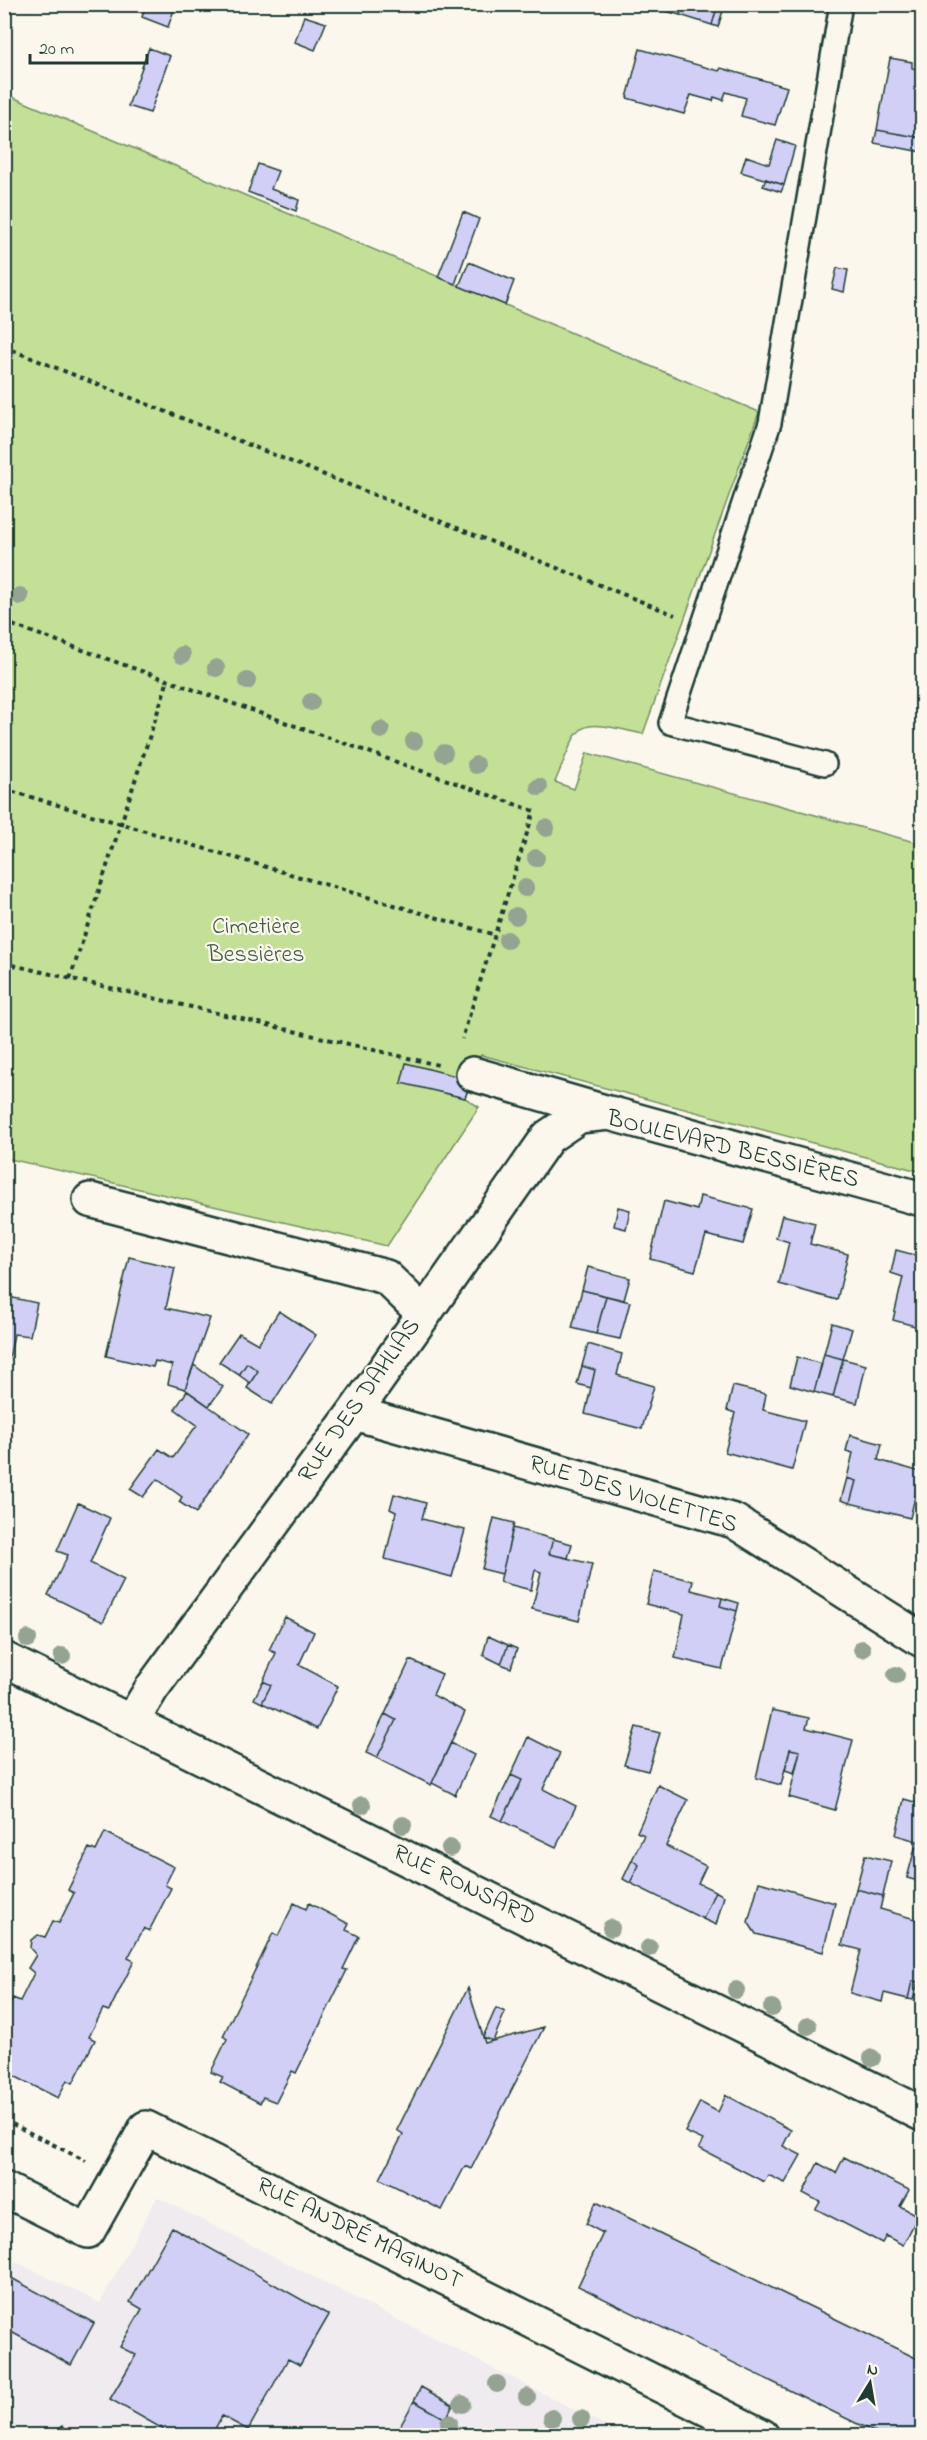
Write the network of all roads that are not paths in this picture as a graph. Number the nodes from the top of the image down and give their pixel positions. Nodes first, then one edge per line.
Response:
1 (840, 4) edge
2 (825, 764) dead end
3 (463, 1071) road end
4 (609, 1113) junction
5 (922, 1199) edge
6 (90, 1200) dead end
7 (424, 1314) junction
8 (354, 1413) junction
9 (922, 1640) edge
10 (4, 1659) edge
11 (132, 1721) junction
12 (922, 2114) edge
13 (4, 2189) edge
14 (762, 2436) edge

1 - 2 lane
3 - 4 street
4 - 5 street, BOULEVARD BESSIÈRES
4 - 7 street, BOULEVARD BESSIÈRES
6 - 7 street, RUE DES DAHLIAS
7 - 8 street, RUE DES DAHLIAS
8 - 9 street, RUE DES VIOLETTES
8 - 11 street, RUE DES DAHLIAS
10 - 11 street, RUE RONSARD
11 - 12 street, RUE RONSARD
13 - 14 street, RUE ANDRÉ MAGINOT

